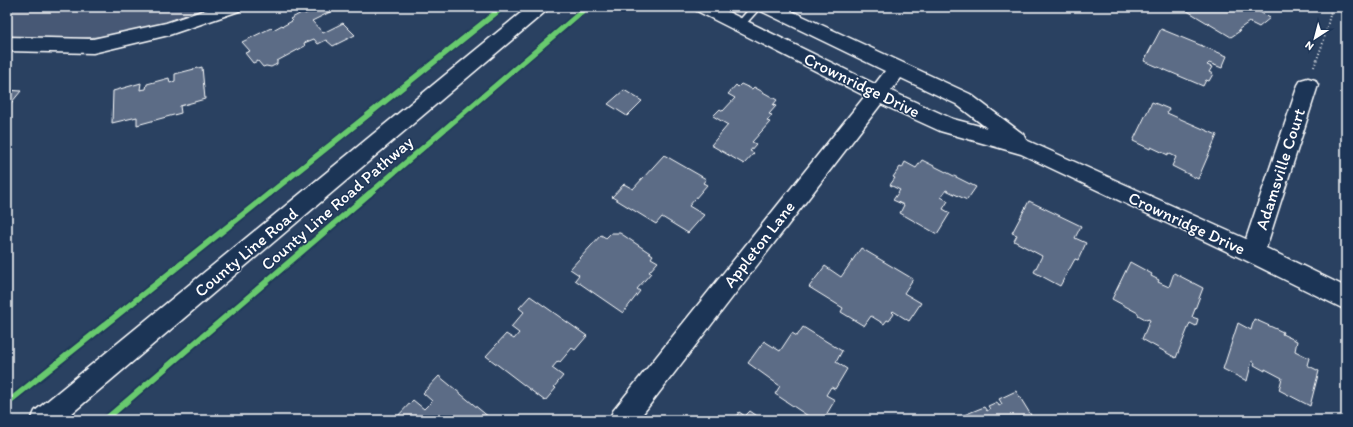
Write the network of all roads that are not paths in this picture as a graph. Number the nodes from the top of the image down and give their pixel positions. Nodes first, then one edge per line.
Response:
1 (233, 7) edge
2 (540, 7) edge
3 (703, 7) edge
4 (756, 7) edge
5 (767, 7) edge
6 (740, 25) junction
7 (7, 44) edge
8 (898, 68) junction
9 (1308, 85) road end
10 (878, 94) junction
11 (1027, 148) junction
12 (1253, 253) junction
13 (1346, 299) edge
14 (44, 420) edge
15 (622, 420) edge

1 - 7 street
2 - 14 street, County Line Road
3 - 6 street, Crownridge Drive
4 - 6 lane
5 - 8 street, Crownridge Drive
6 - 10 street, Crownridge Drive
8 - 10 street, Appleton Lane
8 - 11 street, Crownridge Drive
9 - 12 street, Adamsville Court
10 - 11 street, Crownridge Drive
10 - 15 street, Appleton Lane
11 - 12 street, Crownridge Drive
12 - 13 street, Crownridge Drive

